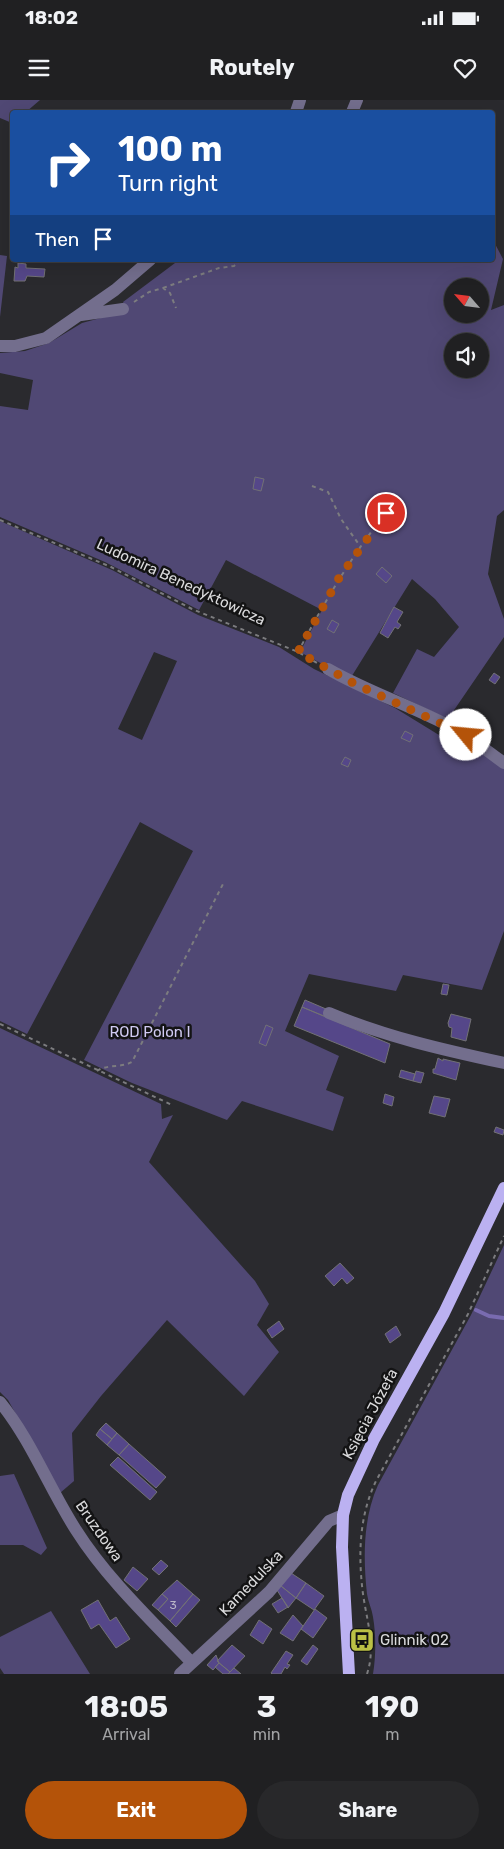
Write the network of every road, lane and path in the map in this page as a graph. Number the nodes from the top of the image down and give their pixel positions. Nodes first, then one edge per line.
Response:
1 (148, 262) edge
2 (239, 262) edge
3 (163, 288) junction
4 (176, 308) dead end
5 (123, 309) joint
6 (79, 315) junction
7 (0, 346) edge
8 (312, 486) dead end
9 (386, 513) dead end
10 (0, 520) edge
11 (360, 546) junction
12 (298, 652) junction
13 (328, 669) joint
14 (504, 762) edge
15 (223, 884) dead end
16 (330, 1013) dead end
17 (0, 1024) edge
18 (504, 1063) edge
19 (96, 1071) junction
20 (172, 1105) dead end
21 (504, 1188) edge
22 (504, 1236) edge
23 (0, 1402) edge
24 (344, 1515) junction
25 (192, 1663) junction
26 (180, 1674) edge
27 (349, 1674) edge
28 (366, 1674) edge

1 - 6 street
2 - 3 path
3 - 4 path
3 - 5 path
5 - 6 street
6 - 7 street
8 - 11 path
9 - 11 path
10 - 12 path, Ludomira Benedyktowicza
11 - 12 path
12 - 13 path, Ludomira Benedyktowicza
13 - 14 street
15 - 19 path
16 - 18 street
17 - 19 path
19 - 20 path
21 - 24 main road, Księcia Józefa
22 - 28 path
23 - 25 street, Bruzdowa
24 - 25 street, Kamedulska
24 - 27 main road, Księcia Józefa
25 - 26 street, Kamedulska

